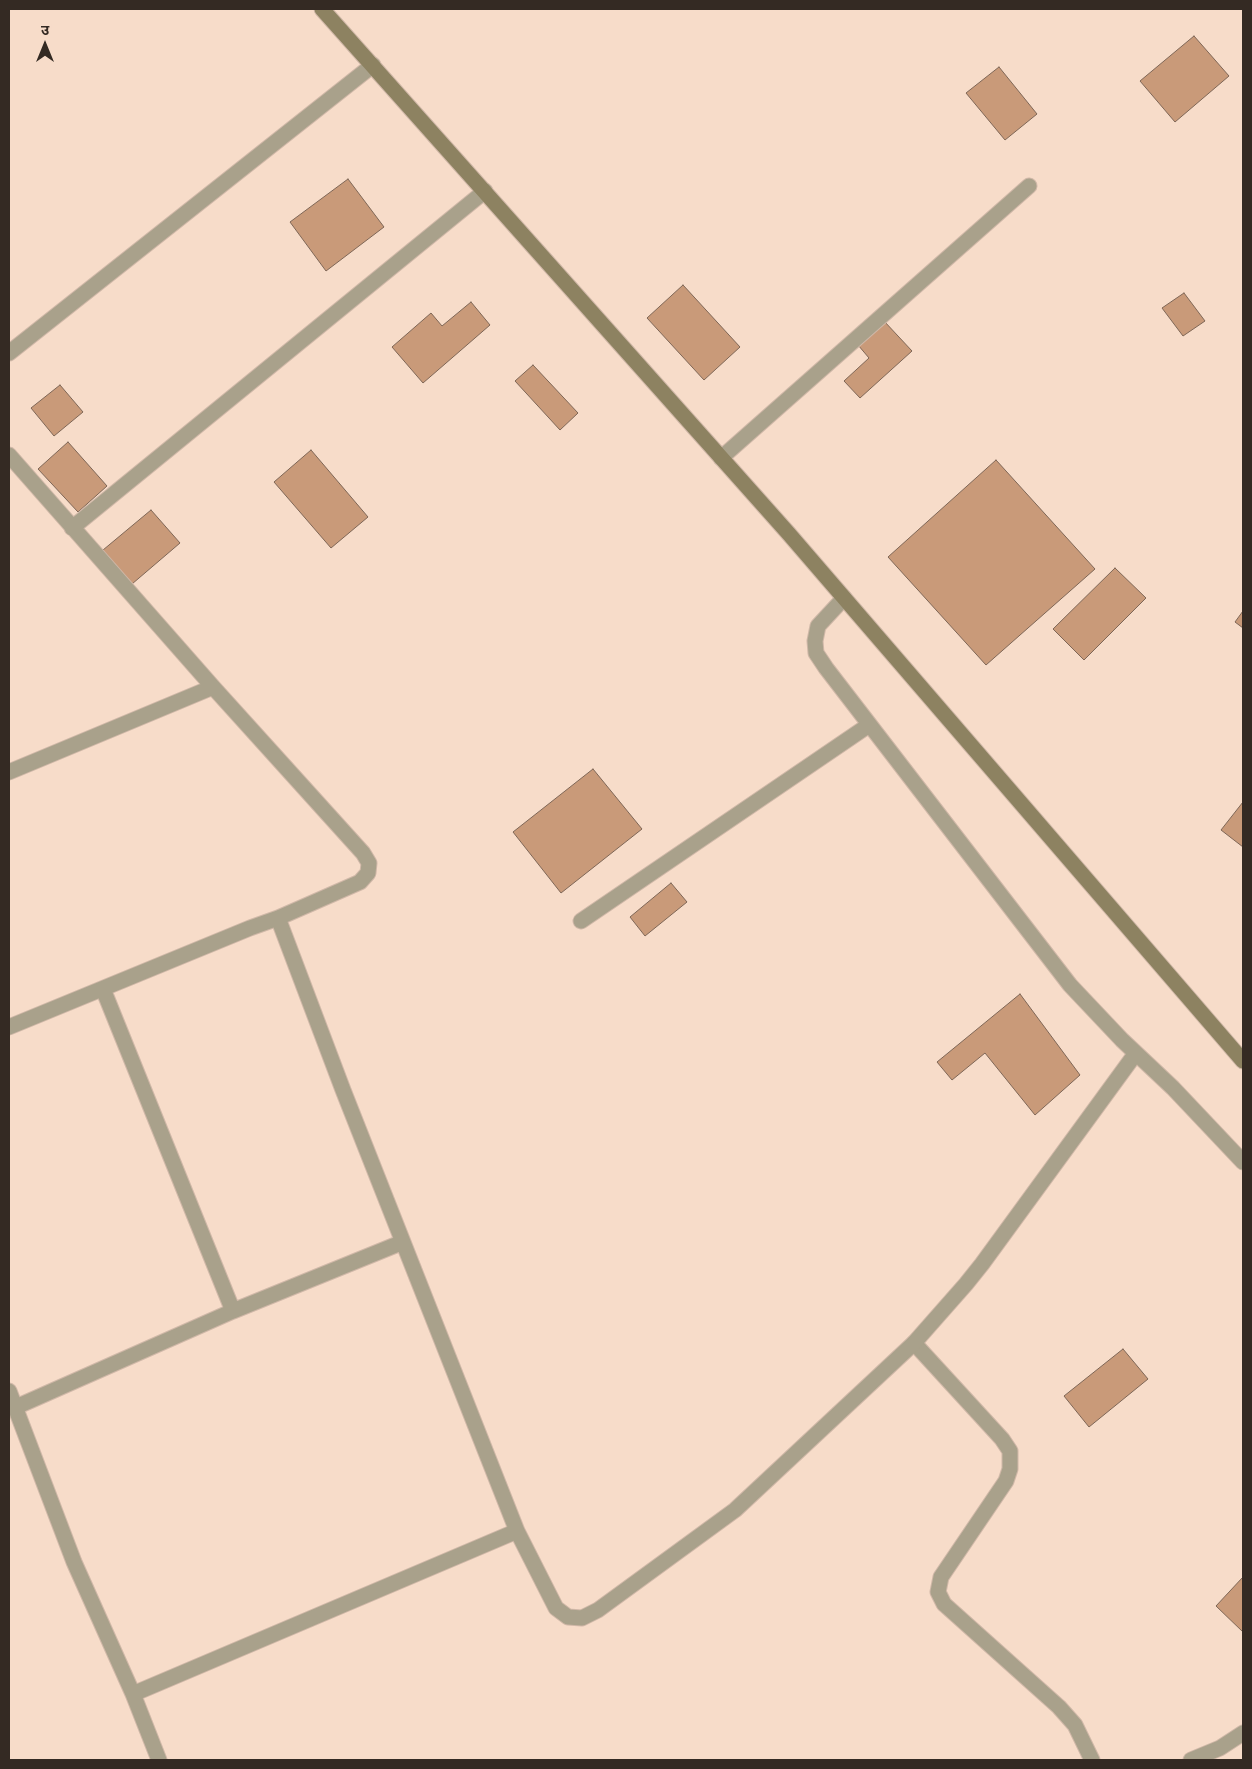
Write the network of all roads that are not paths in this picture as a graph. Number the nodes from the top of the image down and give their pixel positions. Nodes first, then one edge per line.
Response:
1 (322, 9) edge
2 (373, 65) junction
3 (1029, 186) dead end
4 (484, 191) junction
5 (9, 353) edge
6 (9, 455) edge
7 (721, 458) junction
8 (72, 528) junction
9 (844, 598) junction
10 (213, 687) junction
11 (869, 725) junction
12 (9, 772) edge
13 (278, 918) junction
14 (581, 921) dead end
15 (103, 989) junction
16 (9, 1027) edge
17 (1136, 1053) junction
18 (1243, 1060) edge
19 (1243, 1162) edge
20 (403, 1242) junction
21 (233, 1311) junction
22 (914, 1343) junction
23 (9, 1391) edge
24 (16, 1407) junction
25 (517, 1531) junction
26 (133, 1694) junction
27 (1243, 1733) edge
28 (159, 1760) edge
29 (1092, 1760) edge
30 (1191, 1760) edge

1 - 2 street
2 - 4 street
2 - 5 street
3 - 7 street
4 - 7 street
4 - 8 street
6 - 8 street
7 - 9 street
8 - 10 street
9 - 11 street
9 - 18 street
10 - 12 street
10 - 13 street
11 - 14 street
11 - 17 street
13 - 15 street
13 - 20 street
15 - 16 street
15 - 21 street
17 - 19 street
17 - 22 street
20 - 21 street
20 - 25 street
21 - 24 street
22 - 25 street
22 - 29 street
23 - 24 street
24 - 26 street
25 - 26 street
26 - 28 street
27 - 30 street

